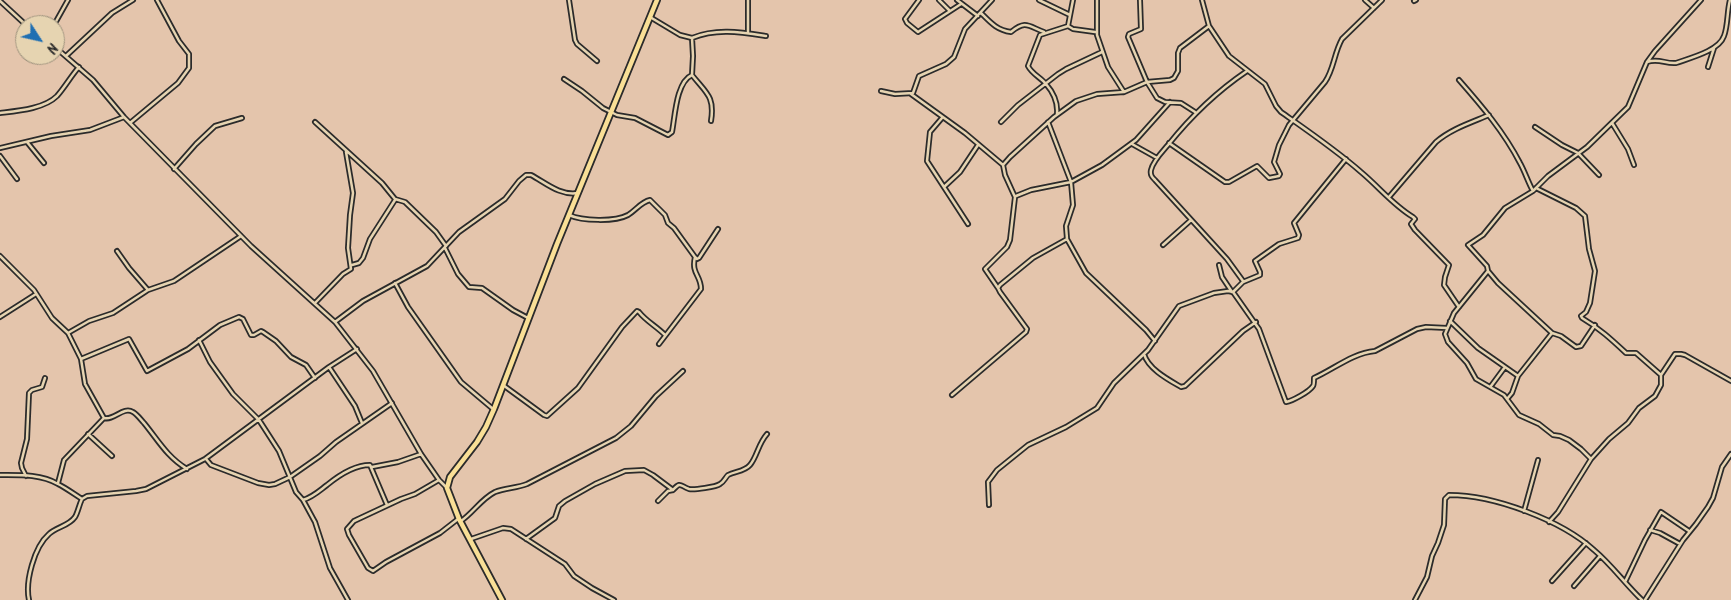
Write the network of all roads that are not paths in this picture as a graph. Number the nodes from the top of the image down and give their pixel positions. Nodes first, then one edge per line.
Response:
1 (68, 0) edge
2 (133, 0) edge
3 (157, 0) edge
4 (569, 0) edge
5 (657, 0) edge
6 (748, 0) edge
7 (919, 0) edge
8 (938, 0) edge
9 (957, 0) edge
10 (992, 0) edge
11 (1039, 0) edge
12 (1073, 0) edge
13 (1098, 0) edge
14 (1140, 0) edge
15 (1202, 0) edge
16 (1365, 0) edge
17 (1382, 0) edge
18 (1700, 0) edge
19 (1730, 0) edge
20 (0, 1) edge
21 (961, 4) junction
22 (1374, 8) junction
23 (951, 11) junction
24 (15, 15) edge
25 (60, 15) edge
26 (979, 15) junction
27 (1070, 15) junction
28 (650, 16) junction
29 (1068, 26) junction
30 (1209, 26) junction
31 (1096, 32) junction
32 (748, 33) junction
33 (1046, 33) junction
34 (766, 36) dead end
35 (692, 38) junction
36 (1714, 47) junction
37 (1102, 52) junction
38 (66, 56) joint
39 (597, 61) dead end
40 (1647, 62) junction
41 (79, 67) junction
42 (1708, 67) dead end
43 (1248, 71) junction
44 (692, 75) junction
45 (564, 79) dead end
46 (1458, 80) dead end
47 (1148, 82) junction
48 (1046, 84) junction
49 (881, 91) dead end
50 (1124, 92) junction
51 (911, 94) junction
52 (1170, 102) junction
53 (612, 111) junction
54 (1196, 112) junction
55 (0, 113) edge
56 (1057, 114) junction
57 (1489, 115) junction
58 (124, 117) junction
59 (242, 118) dead end
60 (942, 118) junction
61 (1293, 120) junction
62 (711, 121) dead end
63 (315, 122) dead end
64 (1001, 122) dead end
65 (1048, 122) junction
66 (130, 123) junction
67 (1612, 123) junction
68 (1535, 127) dead end
69 (27, 142) junction
70 (1132, 144) junction
71 (1169, 144) junction
72 (978, 145) junction
73 (0, 148) edge
74 (346, 152) junction
75 (1578, 153) junction
76 (0, 156) edge
77 (1157, 158) junction
78 (1346, 159) junction
79 (44, 163) dead end
80 (1003, 165) junction
81 (1634, 165) dead end
82 (174, 169) junction
83 (1599, 175) dead end
84 (17, 179) dead end
85 (1071, 182) junction
86 (944, 187) junction
87 (1536, 188) junction
88 (1533, 191) junction
89 (578, 193) junction
90 (1015, 197) junction
91 (1389, 197) junction
92 (395, 199) junction
93 (569, 215) junction
94 (1191, 220) junction
95 (968, 224) dead end
96 (718, 228) dead end
97 (240, 236) junction
98 (1067, 239) junction
99 (1163, 245) dead end
100 (446, 247) junction
101 (117, 251) dead end
102 (0, 256) edge
103 (694, 257) junction
104 (1219, 264) dead end
105 (352, 265) junction
106 (1488, 271) junction
107 (1243, 282) junction
108 (395, 283) junction
109 (998, 288) junction
110 (148, 290) junction
111 (1232, 292) junction
112 (36, 294) junction
113 (315, 303) junction
114 (1459, 307) junction
115 (0, 317) edge
116 (528, 318) junction
117 (1450, 321) junction
118 (335, 322) junction
119 (1256, 322) junction
120 (1595, 325) junction
121 (1447, 328) junction
122 (68, 333) junction
123 (1552, 333) junction
124 (665, 336) junction
125 (199, 340) junction
126 (1154, 341) junction
127 (658, 344) dead end
128 (357, 349) junction
129 (1144, 354) junction
130 (81, 359) junction
131 (329, 367) junction
132 (1505, 367) junction
133 (683, 371) dead end
134 (1661, 374) junction
135 (1518, 376) junction
136 (45, 378) dead end
137 (315, 378) junction
138 (1731, 381) edge
139 (503, 386) junction
140 (1491, 387) junction
141 (952, 395) dead end
142 (1507, 399) junction
143 (392, 404) junction
144 (494, 409) junction
145 (104, 418) junction
146 (259, 420) junction
147 (362, 423) junction
148 (88, 434) junction
149 (767, 434) dead end
150 (421, 454) junction
151 (1731, 454) edge
152 (112, 456) dead end
153 (205, 459) junction
154 (1538, 460) dead end
155 (1591, 460) junction
156 (372, 467) junction
157 (187, 468) junction
158 (0, 475) edge
159 (26, 476) junction
160 (290, 477) junction
161 (439, 480) junction
162 (58, 483) junction
163 (447, 488) junction
164 (673, 490) junction
165 (82, 499) junction
166 (303, 500) junction
167 (658, 501) dead end
168 (387, 505) junction
169 (989, 505) dead end
170 (1524, 511) junction
171 (460, 520) junction
172 (1549, 522) junction
173 (1650, 530) junction
174 (1689, 531) junction
175 (470, 539) junction
176 (526, 539) junction
177 (1586, 543) junction
178 (1680, 544) junction
179 (1600, 556) junction
180 (1552, 581) dead end
181 (1625, 582) junction
182 (1574, 586) dead end
183 (609, 598) edge
184 (29, 600) edge
185 (348, 600) edge
186 (502, 600) edge
187 (614, 600) edge
188 (1415, 600) edge
189 (1644, 600) edge

1 - 25 street
2 - 38 street
3 - 66 street
4 - 39 street
5 - 28 main road
6 - 32 street
7 - 23 street
8 - 23 street
9 - 21 street
10 - 26 street
11 - 27 street
12 - 27 street
13 - 31 street
14 - 47 street
15 - 30 street
16 - 22 street
17 - 22 street
18 - 40 street
19 - 36 street
20 - 24 street
21 - 23 street
21 - 26 street
22 - 61 street
26 - 33 street
26 - 51 street
27 - 29 street
28 - 35 street
28 - 53 main road
29 - 31 street
29 - 33 street
30 - 43 street
30 - 47 street
31 - 37 street
32 - 34 street
32 - 35 street
33 - 48 street
35 - 44 street
36 - 40 street
36 - 42 street
37 - 48 street
37 - 50 street
38 - 41 street
40 - 67 street
41 - 55 street
41 - 58 street
43 - 54 street
43 - 61 street
44 - 53 street
44 - 62 street
45 - 53 street
46 - 57 street
47 - 50 street
47 - 52 street
48 - 56 street
48 - 64 street
49 - 51 street
50 - 56 street
51 - 60 street
52 - 54 street
52 - 70 street
53 - 89 main road
54 - 71 street
56 - 65 street
57 - 88 street
57 - 91 street
58 - 66 street
58 - 69 street
59 - 82 street
60 - 72 street
60 - 86 street
61 - 71 street
61 - 78 street
63 - 74 street
65 - 80 street
65 - 85 street
66 - 82 street
67 - 75 street
67 - 81 street
68 - 75 street
69 - 73 street
69 - 79 street
70 - 77 street
70 - 85 street
71 - 77 street
72 - 80 street
72 - 86 street
74 - 92 street
74 - 105 street
75 - 83 street
75 - 87 street
76 - 84 street
77 - 94 street
78 - 91 street
78 - 107 street
80 - 90 street
82 - 97 street
85 - 90 street
85 - 98 street
86 - 95 street
87 - 88 street
87 - 120 street
88 - 106 street
89 - 93 main road
89 - 100 street
90 - 109 street
91 - 114 street
92 - 100 street
92 - 105 street
93 - 103 street
93 - 116 main road
94 - 99 street
94 - 107 street
96 - 103 street
97 - 110 street
97 - 113 street
98 - 109 street
98 - 126 street
100 - 108 street
100 - 116 street
101 - 110 street
102 - 112 street
103 - 124 street
104 - 111 street
105 - 113 street
106 - 114 street
106 - 123 street
107 - 111 street
108 - 118 street
108 - 144 street
109 - 141 street
110 - 122 street
111 - 119 street
111 - 126 street
112 - 115 street
112 - 122 street
113 - 118 street
114 - 117 street
116 - 139 main road
117 - 121 street
117 - 132 street
118 - 128 street
119 - 121 street
119 - 129 street
120 - 123 street
120 - 134 street
121 - 140 street
122 - 130 street
123 - 135 street
124 - 127 street
124 - 139 street
125 - 130 street
125 - 137 street
125 - 146 street
126 - 129 street
128 - 131 street
128 - 143 street
129 - 169 street
130 - 145 street
131 - 137 street
131 - 147 street
132 - 135 street
132 - 140 street
133 - 171 street
134 - 138 street
134 - 155 street
135 - 142 street
136 - 159 street
137 - 146 street
139 - 144 main road
140 - 142 street
142 - 155 street
143 - 147 street
143 - 150 street
144 - 163 main road
145 - 148 street
145 - 157 street
146 - 153 street
146 - 160 street
147 - 160 street
148 - 152 street
148 - 162 street
149 - 164 street
150 - 156 street
150 - 161 street
151 - 174 street
153 - 157 street
153 - 160 street
154 - 170 street
155 - 172 street
156 - 166 street
156 - 168 street
157 - 165 street
158 - 159 street
159 - 162 street
160 - 166 street
161 - 163 street
161 - 168 street
162 - 165 street
163 - 171 main road
164 - 167 street
164 - 176 street
165 - 184 street
166 - 185 street
168 - 171 street
170 - 172 street
170 - 188 street
171 - 175 main road
172 - 177 street
173 - 174 street
173 - 178 street
173 - 181 street
174 - 178 street
175 - 176 street
175 - 186 main road
176 - 183 street
177 - 179 street
177 - 180 street
178 - 189 street
179 - 181 street
179 - 182 street
181 - 189 street
183 - 187 street

